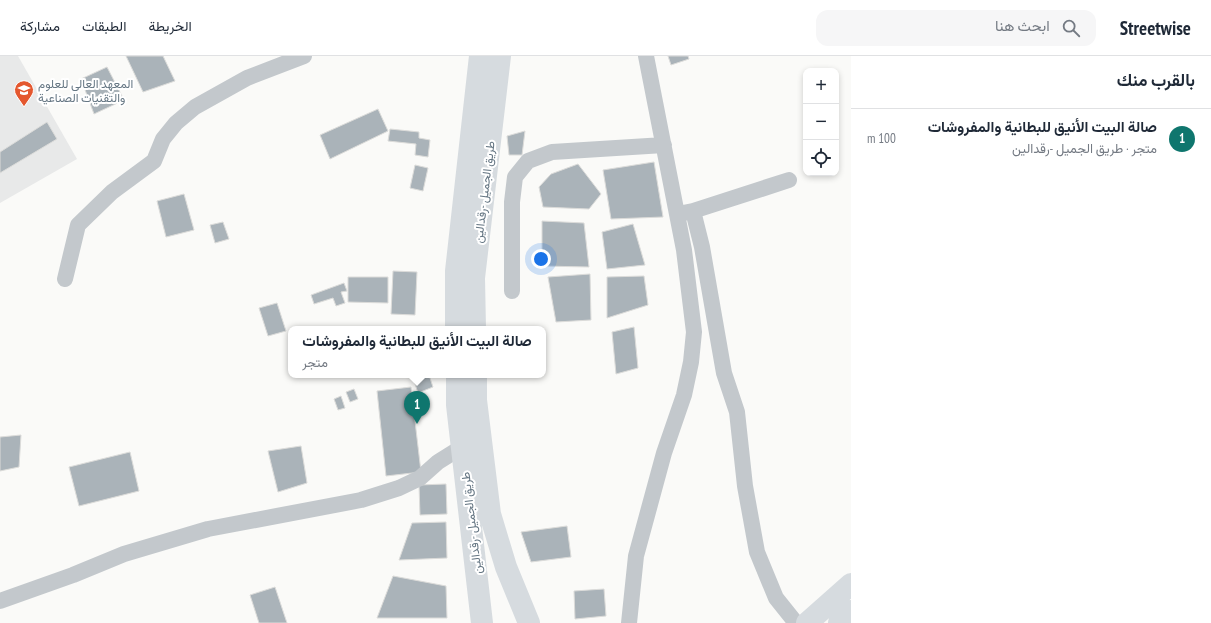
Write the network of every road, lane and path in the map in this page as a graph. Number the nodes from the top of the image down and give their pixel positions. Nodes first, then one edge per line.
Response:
1 (304, 56) edge
2 (480, 56) edge
3 (500, 56) edge
4 (646, 56) edge
5 (664, 145) junction
6 (789, 180) dead end
7 (693, 211) junction
8 (677, 214) junction
9 (65, 279) dead end
10 (512, 290) dead end
11 (456, 326) edge
12 (475, 326) edge
13 (457, 378) edge
14 (476, 378) edge
15 (462, 447) junction
16 (848, 599) edge
17 (0, 601) edge
18 (482, 623) edge
19 (530, 623) edge
20 (629, 623) edge
21 (796, 623) edge
22 (807, 623) edge
23 (839, 623) edge

1 - 9 street
2 - 11 main road, طريق الجميل -رقدالين
3 - 12 main road, طريق الجميل -رقدالين
4 - 5 street
5 - 8 street
5 - 10 street
6 - 7 street
7 - 8 street
7 - 21 street
8 - 20 street
13 - 15 main road, طريق الجميل -رقدالين
14 - 19 main road, طريق الجميل -رقدالين
15 - 17 street
15 - 18 main road, طريق الجميل -رقدالين
16 - 22 main road
16 - 23 main road

